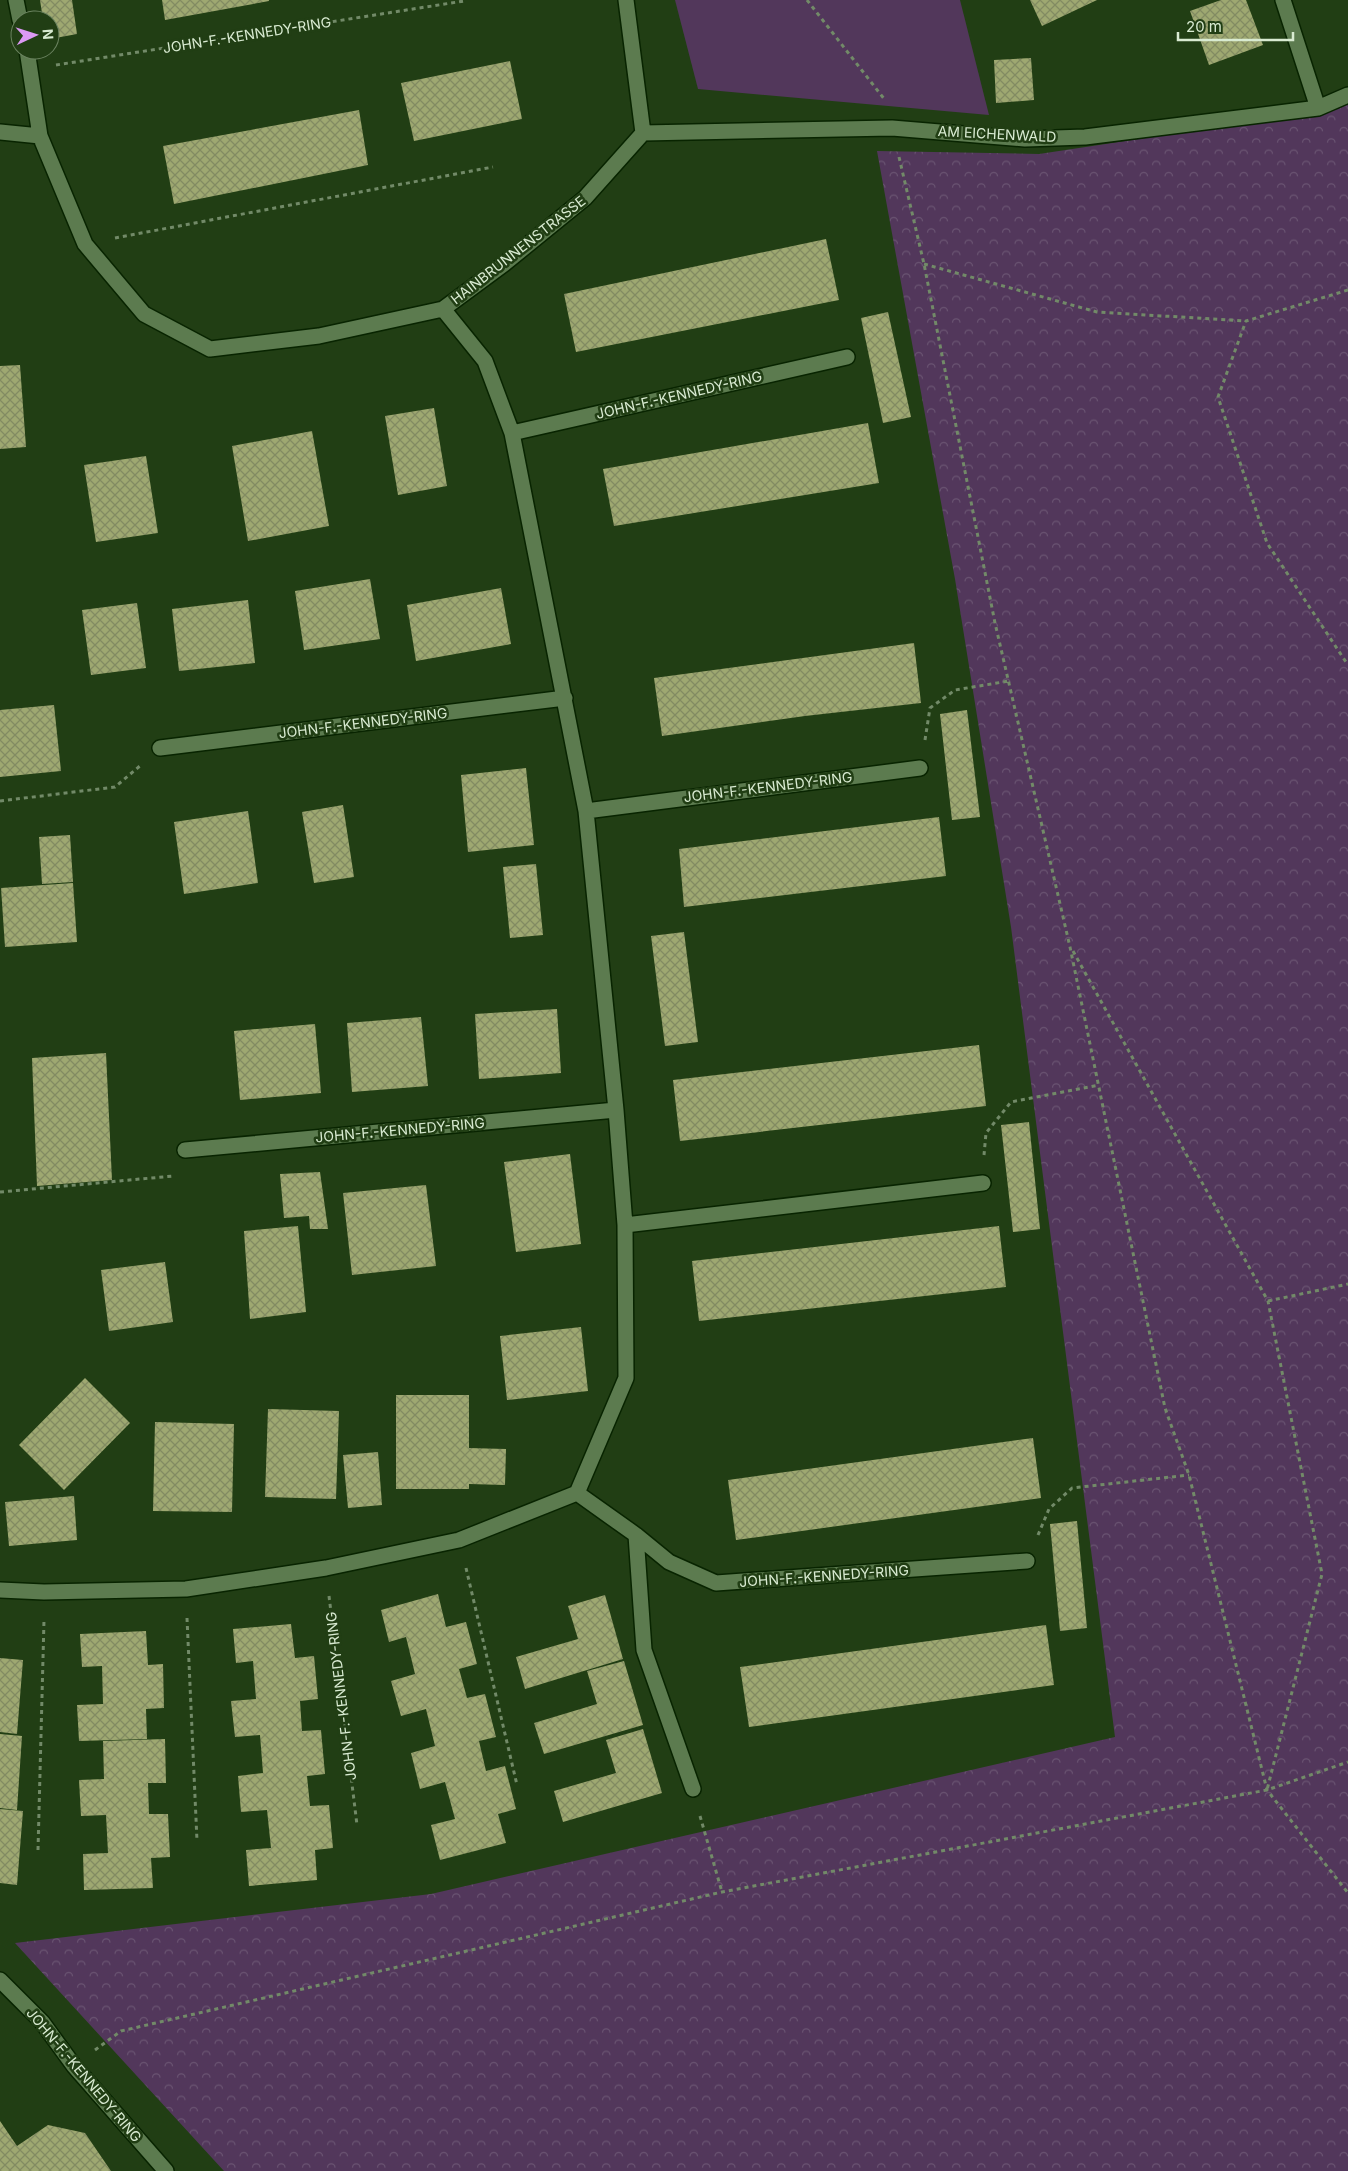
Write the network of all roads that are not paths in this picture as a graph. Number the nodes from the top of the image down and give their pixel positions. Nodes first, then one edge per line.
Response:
1 (626, 0) edge
2 (1283, 0) edge
3 (29, 60) edge
4 (1348, 95) edge
5 (1318, 108) junction
6 (0, 132) edge
7 (643, 133) junction
8 (40, 136) junction
9 (443, 308) junction
10 (847, 357) dead end
11 (512, 433) junction
12 (565, 698) junction
13 (160, 748) road end
14 (920, 768) road end
15 (586, 811) junction
16 (616, 1110) junction
17 (185, 1150) road end
18 (983, 1183) road end
19 (625, 1225) junction
20 (577, 1492) junction
21 (636, 1535) junction
22 (1027, 1561) road end
23 (0, 1590) edge
24 (693, 1789) road end
25 (0, 1980) edge
26 (166, 2171) edge

1 - 7 street
2 - 5 street
3 - 8 street
4 - 5 street, AM EICHENWALD
5 - 7 street, AM EICHENWALD
6 - 8 street
7 - 9 street, HAINBRUNNENSTRASSE
8 - 9 street
9 - 11 street
10 - 11 street, JOHN-F.-KENNEDY-RING
11 - 12 street
12 - 13 street, JOHN-F.-KENNEDY-RING
12 - 15 street
14 - 15 street, JOHN-F.-KENNEDY-RING
15 - 16 street
16 - 17 street, JOHN-F.-KENNEDY-RING
16 - 19 street
18 - 19 street
19 - 20 street
20 - 21 street, JOHN-F.-KENNEDY-RING
20 - 23 street
21 - 22 street, JOHN-F.-KENNEDY-RING
21 - 24 street
25 - 26 street, JOHN-F.-KENNEDY-RING

